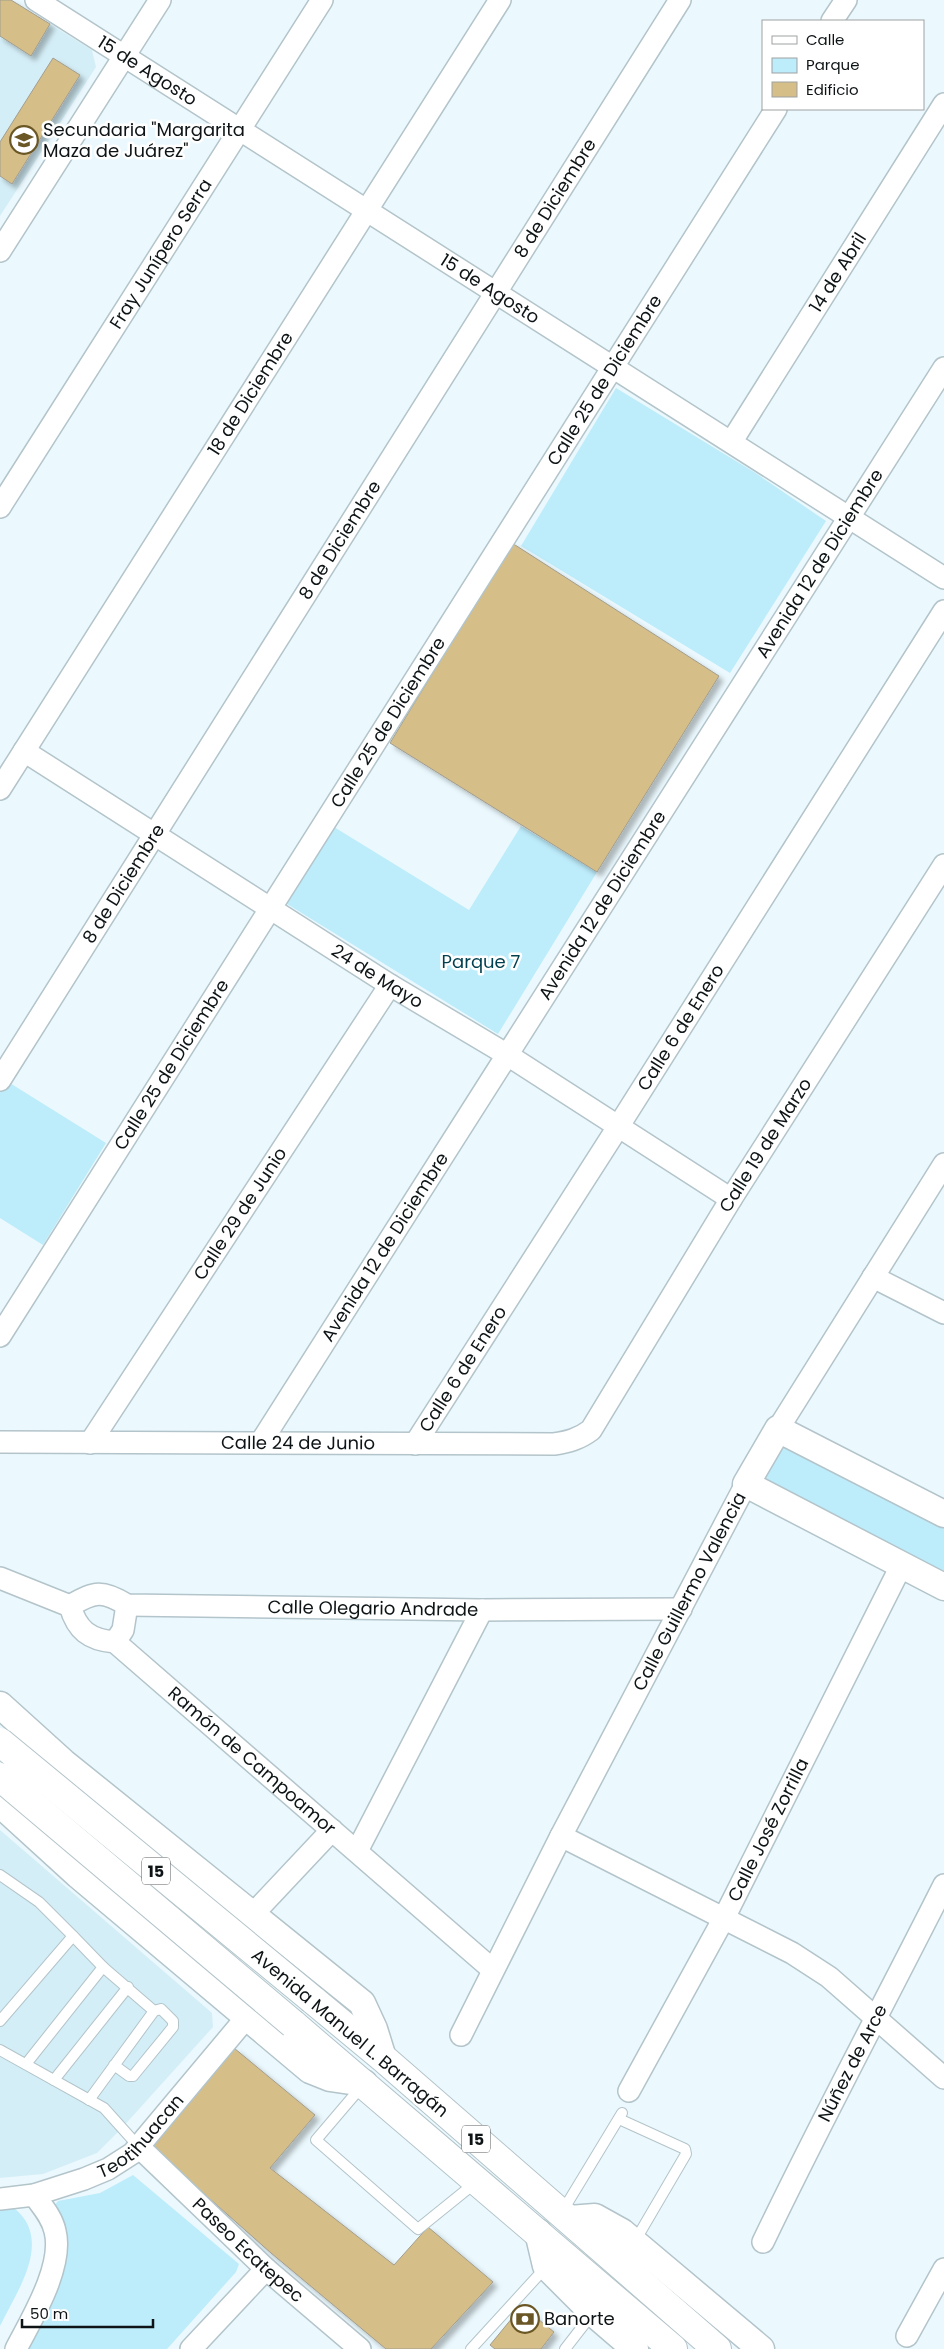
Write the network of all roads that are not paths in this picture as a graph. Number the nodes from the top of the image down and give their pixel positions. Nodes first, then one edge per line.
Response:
1 (36, 0) edge
2 (160, 0) edge
3 (322, 0) edge
4 (500, 0) edge
5 (680, 0) edge
6 (846, 0) edge
7 (833, 20) edge
8 (124, 56) junction
9 (944, 104) edge
10 (775, 110) edge
11 (241, 130) junction
12 (368, 210) junction
13 (0, 251) edge
14 (497, 294) junction
15 (612, 366) junction
16 (944, 368) edge
17 (732, 441) junction
18 (0, 507) edge
19 (850, 517) junction
20 (944, 578) edge
21 (944, 611) edge
22 (24, 751) junction
23 (0, 789) edge
24 (154, 834) junction
25 (944, 864) edge
26 (272, 908) junction
27 (390, 985) junction
28 (506, 1054) junction
29 (0, 1080) edge
30 (618, 1127) junction
31 (944, 1164) edge
32 (731, 1199) junction
33 (873, 1277) junction
34 (944, 1313) edge
35 (0, 1336) edge
36 (778, 1429) junction
37 (591, 1430) joint
38 (0, 1442) edge
39 (261, 1442) junction
40 (90, 1443) junction
41 (415, 1444) junction
42 (746, 1484) junction
43 (944, 1514) edge
44 (901, 1566) junction
45 (0, 1578) edge
46 (944, 1587) edge
47 (70, 1606) junction
48 (127, 1606) junction
49 (681, 1609) junction
50 (482, 1610) junction
51 (115, 1642) junction
52 (0, 1705) edge
53 (0, 1742) edge
54 (63, 1762) junction
55 (0, 1777) edge
56 (122, 1808) junction
57 (6, 1815) edge
58 (332, 1830) junction
59 (561, 1836) junction
60 (357, 1851) junction
61 (0, 1875) edge
62 (78, 1875) junction
63 (944, 1885) edge
64 (253, 1914) junction
65 (724, 1918) junction
66 (73, 1936) junction
67 (103, 1967) junction
68 (493, 1970) junction
69 (128, 1988) junction
70 (154, 2011) junction
71 (246, 2018) junction
72 (877, 2018) junction
73 (0, 2021) edge
74 (461, 2035) dead end
75 (0, 2050) edge
76 (383, 2058) junction
77 (26, 2064) junction
78 (114, 2065) junction
79 (944, 2078) edge
80 (54, 2080) junction
81 (364, 2083) junction
82 (629, 2090) dead end
83 (89, 2100) junction
84 (139, 2147) junction
85 (478, 2180) junction
86 (34, 2195) junction
87 (0, 2199) edge
88 (565, 2216) junction
89 (538, 2232) junction
90 (635, 2242) junction
91 (763, 2242) dead end
92 (546, 2266) junction
93 (266, 2268) junction
94 (944, 2269) edge
95 (593, 2313) junction
96 (907, 2336) dead end
97 (474, 2348) edge
98 (16, 2349) edge
99 (192, 2349) edge
100 (360, 2349) edge
101 (565, 2349) edge
102 (635, 2349) edge
103 (673, 2349) edge
104 (717, 2349) edge
105 (760, 2349) edge

1 - 8 street, 15 de Agosto
2 - 8 street
3 - 11 street, Fray Junípero Serra
4 - 12 street, 18 de Diciembre
5 - 14 street, 8 de Diciembre
6 - 7 street
8 - 11 street, 15 de Agosto
8 - 13 street
9 - 17 street, 14 de Abril
10 - 15 street, Calle 25 de Diciembre
11 - 12 street, 15 de Agosto
11 - 18 street, Fray Junípero Serra
12 - 14 street, 15 de Agosto
12 - 22 street, 18 de Diciembre
14 - 15 street, 15 de Agosto
14 - 24 street, 8 de Diciembre
15 - 17 street, 15 de Agosto
15 - 26 street, Calle 25 de Diciembre
16 - 19 street, Avenida 12 de Diciembre
17 - 19 street, 15 de Agosto
19 - 20 street, 15 de Agosto
19 - 28 street, Avenida 12 de Diciembre
21 - 30 street, Calle 6 de Enero
22 - 23 street, 18 de Diciembre
22 - 24 street, 24 de Mayo
24 - 26 street, 24 de Mayo
24 - 29 street, 8 de Diciembre
25 - 32 street, Calle 19 de Marzo
26 - 27 street, 24 de Mayo
26 - 35 street, Calle 25 de Diciembre
27 - 28 street, 24 de Mayo
27 - 40 street, Calle 29 de Junio
28 - 30 street, 24 de Mayo
28 - 39 street, Avenida 12 de Diciembre
30 - 32 street, 24 de Mayo
30 - 41 street, Calle 6 de Enero
31 - 33 street, Calle Guillermo Valencia
32 - 37 street, Calle 19 de Marzo
33 - 34 street
33 - 36 street, Calle Guillermo Valencia
36 - 42 street, Calle Guillermo Valencia
36 - 43 street
37 - 41 street, Calle 24 de Junio
38 - 40 street, Calle 24 de Junio
39 - 40 street, Calle 24 de Junio
39 - 41 street, Calle 24 de Junio
42 - 44 street
42 - 49 street, Calle Guillermo Valencia
44 - 46 street
44 - 65 street, Calle José Zorrilla
45 - 47 street
47 - 48 street, Calle Olegario Andrade
47 - 51 street, Ramón de Campoamor
48 - 50 street, Calle Olegario Andrade
48 - 51 street
49 - 50 street, Calle Olegario Andrade
49 - 59 street, Calle Guillermo Valencia
50 - 60 street
51 - 58 street, Ramón de Campoamor
52 - 54 street
53 - 76 highway, Avenida Manuel L. Barragán / 15, bridge
54 - 56 street
54 - 57 street
55 - 81 highway, Avenida Manuel L. Barragán / 15, bridge
56 - 62 street
56 - 64 street
57 - 62 street
58 - 60 street, Ramón de Campoamor
58 - 64 street
59 - 65 street
59 - 68 street, Calle Guillermo Valencia
60 - 68 street, Ramón de Campoamor
61 - 66 lane
62 - 71 street
63 - 72 street, Núñez de Arce
64 - 76 street
65 - 72 street
65 - 82 street, Calle José Zorrilla
66 - 67 lane
66 - 73 lane
67 - 69 lane
67 - 77 lane
68 - 74 street, Calle Guillermo Valencia
69 - 70 lane
69 - 80 lane
70 - 78 lane
70 - 78 lane
71 - 81 street
71 - 84 street, Teotihuacan
72 - 79 street
72 - 91 street, Núñez de Arce
75 - 77 lane
76 - 88 highway, Avenida Manuel L. Barragán / 15
77 - 80 lane
78 - 83 lane
80 - 83 lane
81 - 85 highway, Avenida Manuel L. Barragán / 15
81 - 85 lane
83 - 84 lane
84 - 86 street, Teotihuacan
84 - 93 street, Paseo Ecatepec
85 - 89 highway, Avenida Manuel L. Barragán / 15
86 - 87 street, Teotihuacan
86 - 98 street
88 - 90 street
88 - 90 lane
88 - 104 highway, Avenida Manuel L. Barragán / 15
89 - 92 street
89 - 103 highway, Avenida Manuel L. Barragán / 15
90 - 105 street
92 - 95 street
92 - 97 lane
93 - 99 street
93 - 100 street, Paseo Ecatepec
94 - 96 street
95 - 101 lane
95 - 102 street

